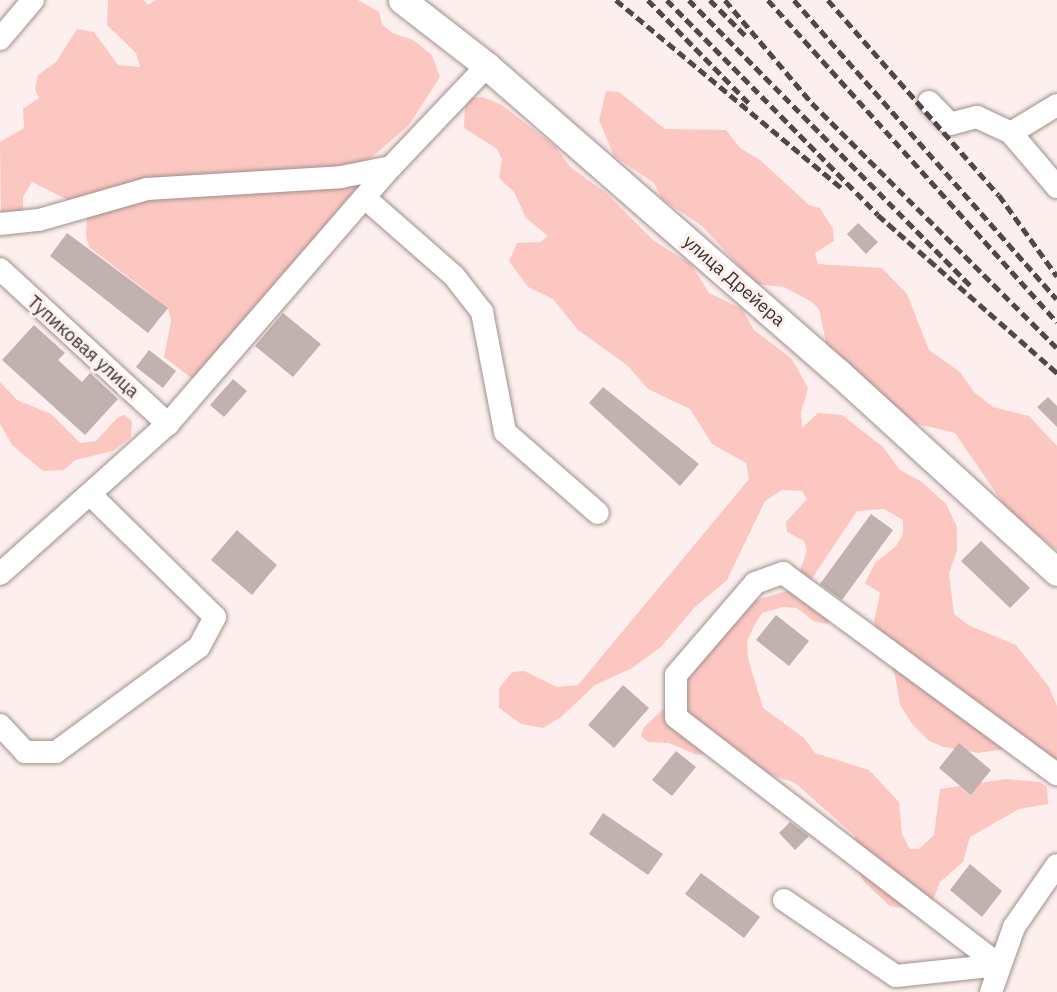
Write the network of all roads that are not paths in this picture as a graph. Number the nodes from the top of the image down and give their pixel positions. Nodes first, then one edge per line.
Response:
1 (33, 0) edge
2 (402, 0) edge
3 (0, 39) edge
4 (487, 66) junction
5 (928, 102) dead end
6 (1057, 105) edge
7 (1011, 133) junction
8 (391, 167) junction
9 (1057, 187) edge
10 (364, 198) junction
11 (0, 224) edge
12 (0, 269) edge
13 (168, 424) junction
14 (90, 494) junction
15 (598, 513) dead end
16 (1057, 572) edge
17 (0, 574) edge
18 (0, 725) edge
19 (1057, 774) edge
20 (1057, 865) edge
21 (784, 900) dead end
22 (999, 965) junction
23 (991, 992) edge

1 - 3 street
2 - 4 main road, улица Дрейера
4 - 8 street
4 - 16 main road, улица Дрейера
5 - 7 street
6 - 7 street
7 - 9 street
8 - 10 street
8 - 11 street
10 - 13 street
10 - 15 street
12 - 13 street, Тупиковая улица
13 - 14 street
14 - 17 street
14 - 18 street
19 - 22 street
20 - 22 street
21 - 22 street
22 - 23 street

